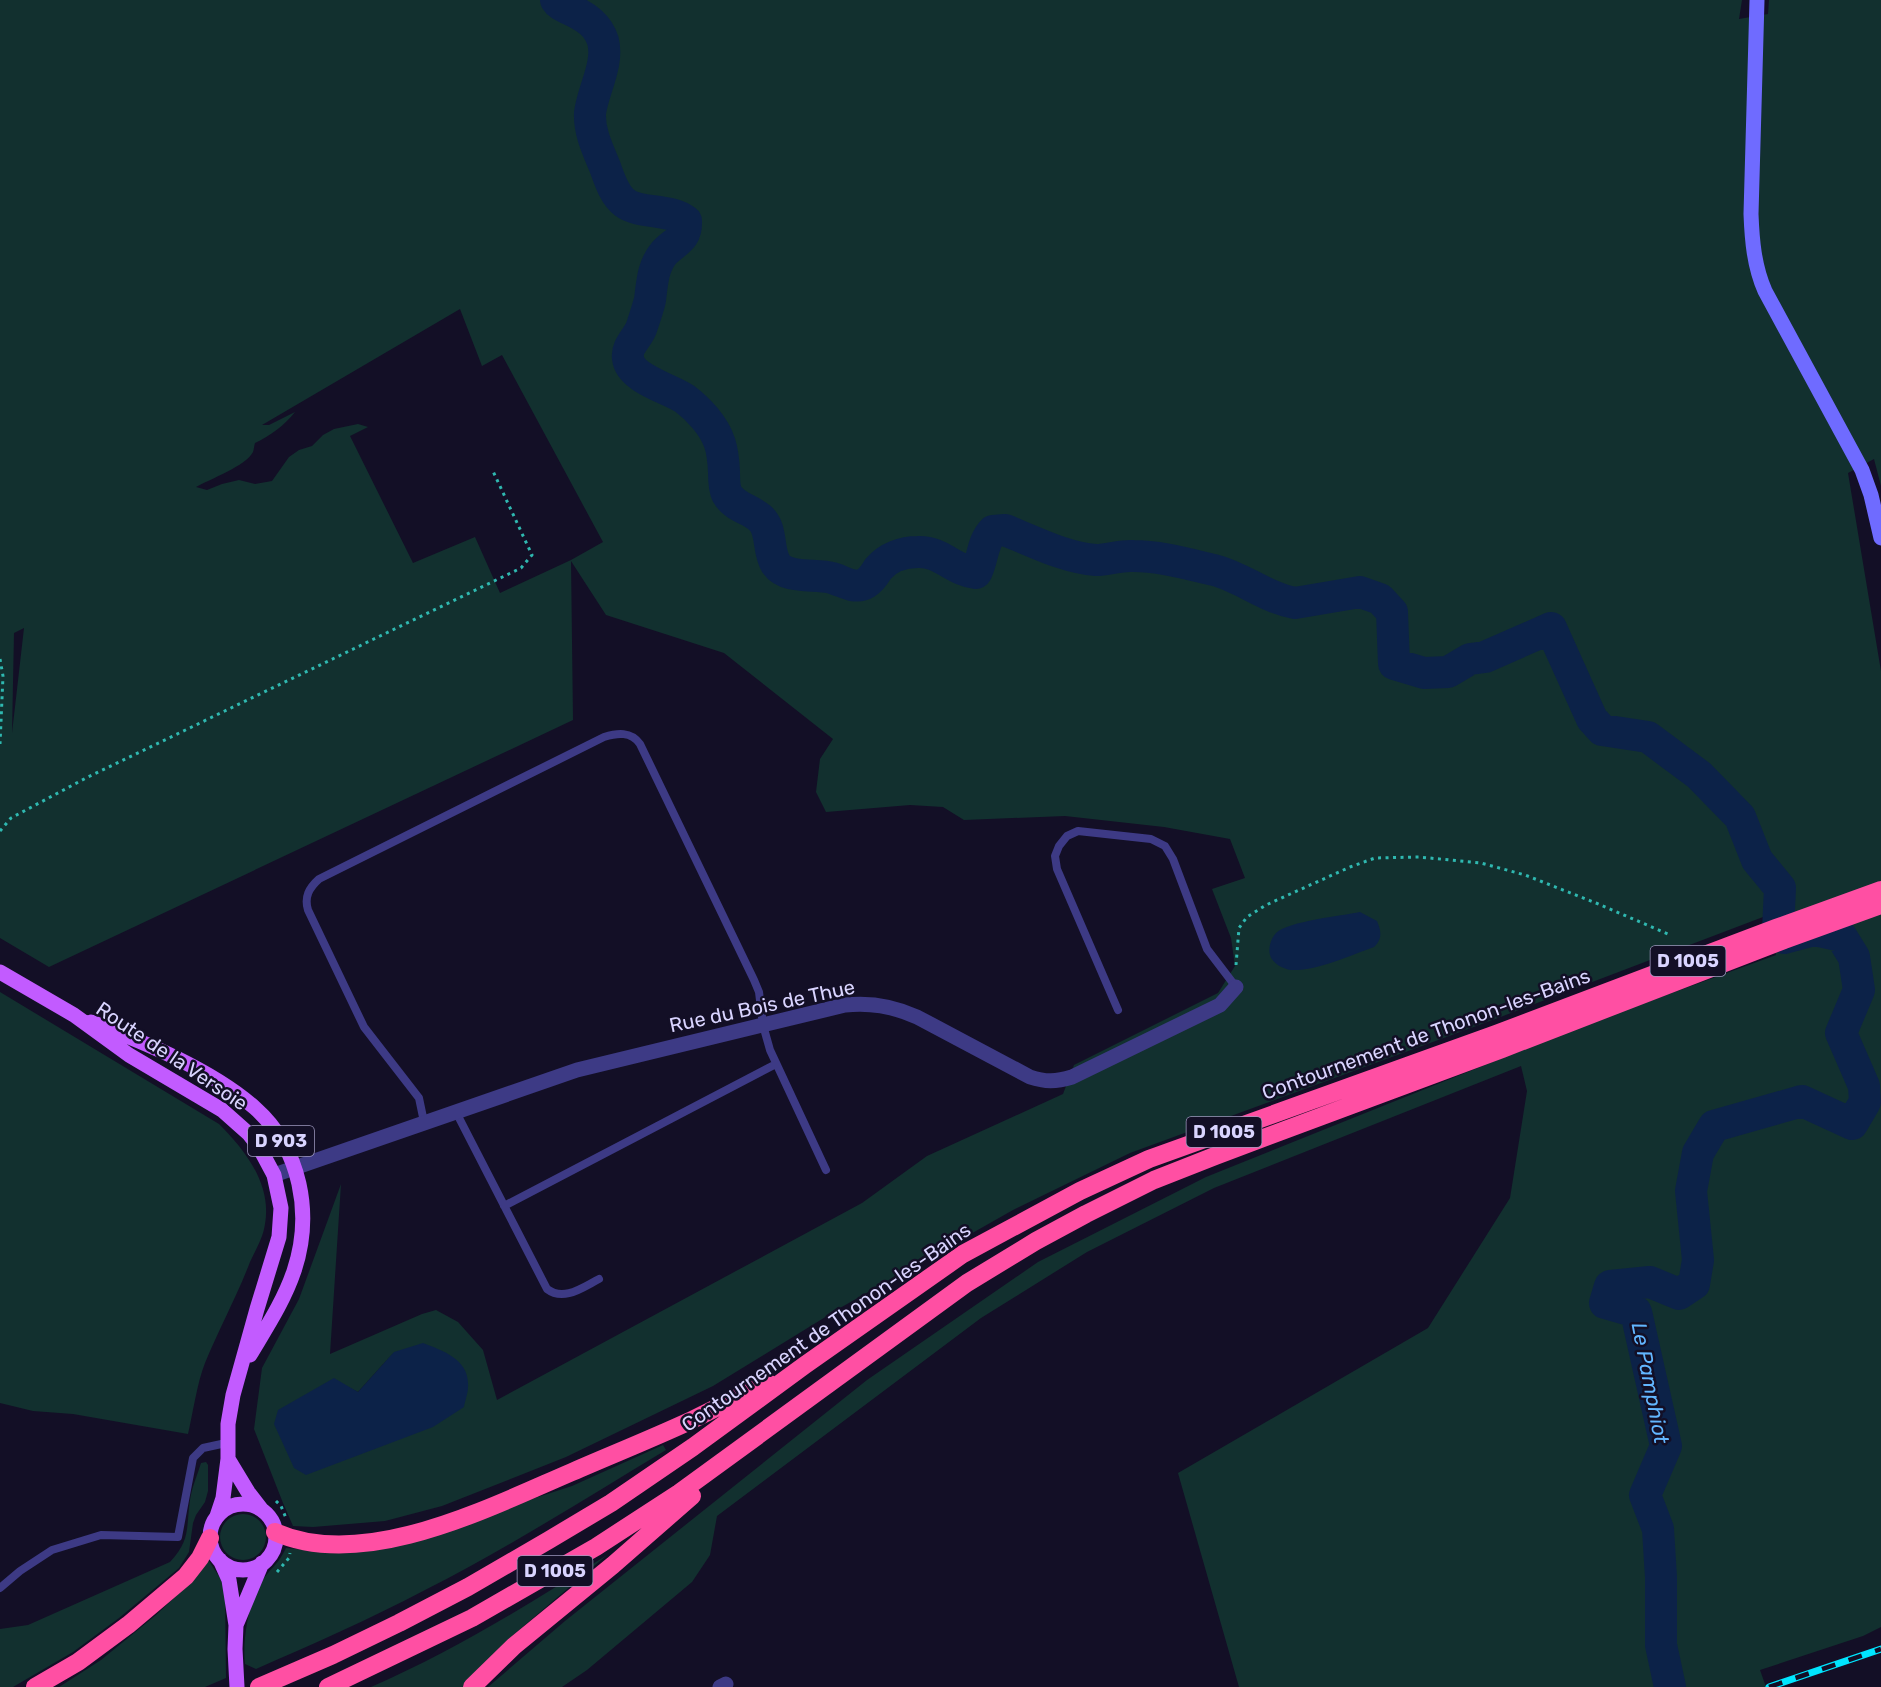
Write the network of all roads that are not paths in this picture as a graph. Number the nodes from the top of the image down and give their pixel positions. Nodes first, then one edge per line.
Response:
1 (1757, 0) edge
2 (1881, 538) edge
3 (1881, 890) edge
4 (1881, 905) edge
5 (0, 972) edge
6 (1236, 987) joint
7 (1118, 1010) dead end
8 (74, 1015) junction
9 (763, 1025) junction
10 (1499, 1041) junction
11 (776, 1064) junction
12 (456, 1111) junction
13 (424, 1122) junction
14 (295, 1167) junction
15 (826, 1170) dead end
16 (274, 1175) junction
17 (504, 1206) junction
18 (599, 1279) dead end
19 (805, 1365) junction
20 (241, 1369) junction
21 (767, 1430) junction
22 (226, 1443) junction
23 (228, 1459) junction
24 (262, 1510) junction
25 (217, 1516) junction
26 (275, 1532) junction
27 (210, 1538) junction
28 (220, 1560) junction
29 (262, 1563) junction
30 (0, 1588) edge
31 (236, 1625) junction
32 (35, 1687) edge
33 (237, 1687) edge
34 (259, 1687) edge
35 (328, 1687) edge
36 (472, 1687) edge

1 - 2 street
3 - 10 highway, Contournement de Thonon-les-Bains / D 1005
4 - 10 highway, Contournement de Thonon-les-Bains / D 1005
5 - 8 main road, Route de la Versoie / D 903
6 - 7 lane
6 - 9 street, Rue du Bois de Thue
8 - 14 main road, Route de la Versoie / D 903
8 - 16 main road, Route de la Versoie / D 903
9 - 11 lane
9 - 12 street, Rue du Bois de Thue
9 - 13 lane
10 - 19 highway, Contournement de Thonon-les-Bains / D 1005
10 - 21 highway, Contournement de Thonon-les-Bains / D 1005
11 - 15 lane
11 - 17 lane
12 - 13 street, Rue du Bois de Thue
12 - 17 lane
13 - 14 street, Rue du Bois de Thue
14 - 16 street, Rue du Bois de Thue
14 - 20 main road, Route de la Versoie / D 903
16 - 20 main road, Route de la Versoie / D 903
17 - 18 lane
19 - 26 highway
19 - 34 highway, Contournement de Thonon-les-Bains / D 1005
20 - 22 main road, Route de la Versoie / D 903
21 - 35 highway, Contournement de Thonon-les-Bains / D 1005
21 - 36 highway
22 - 23 main road, Route de la Versoie / D 903
22 - 30 lane
23 - 24 main road, Route de la Versoie / D 903
23 - 25 main road, Route de la Versoie / D 903
24 - 25 main road
24 - 26 main road, Route de la Versoie
25 - 27 main road, Route de la Versoie
26 - 29 main road
27 - 28 main road
27 - 32 highway
28 - 29 main road
28 - 31 main road
29 - 31 main road
31 - 33 main road

